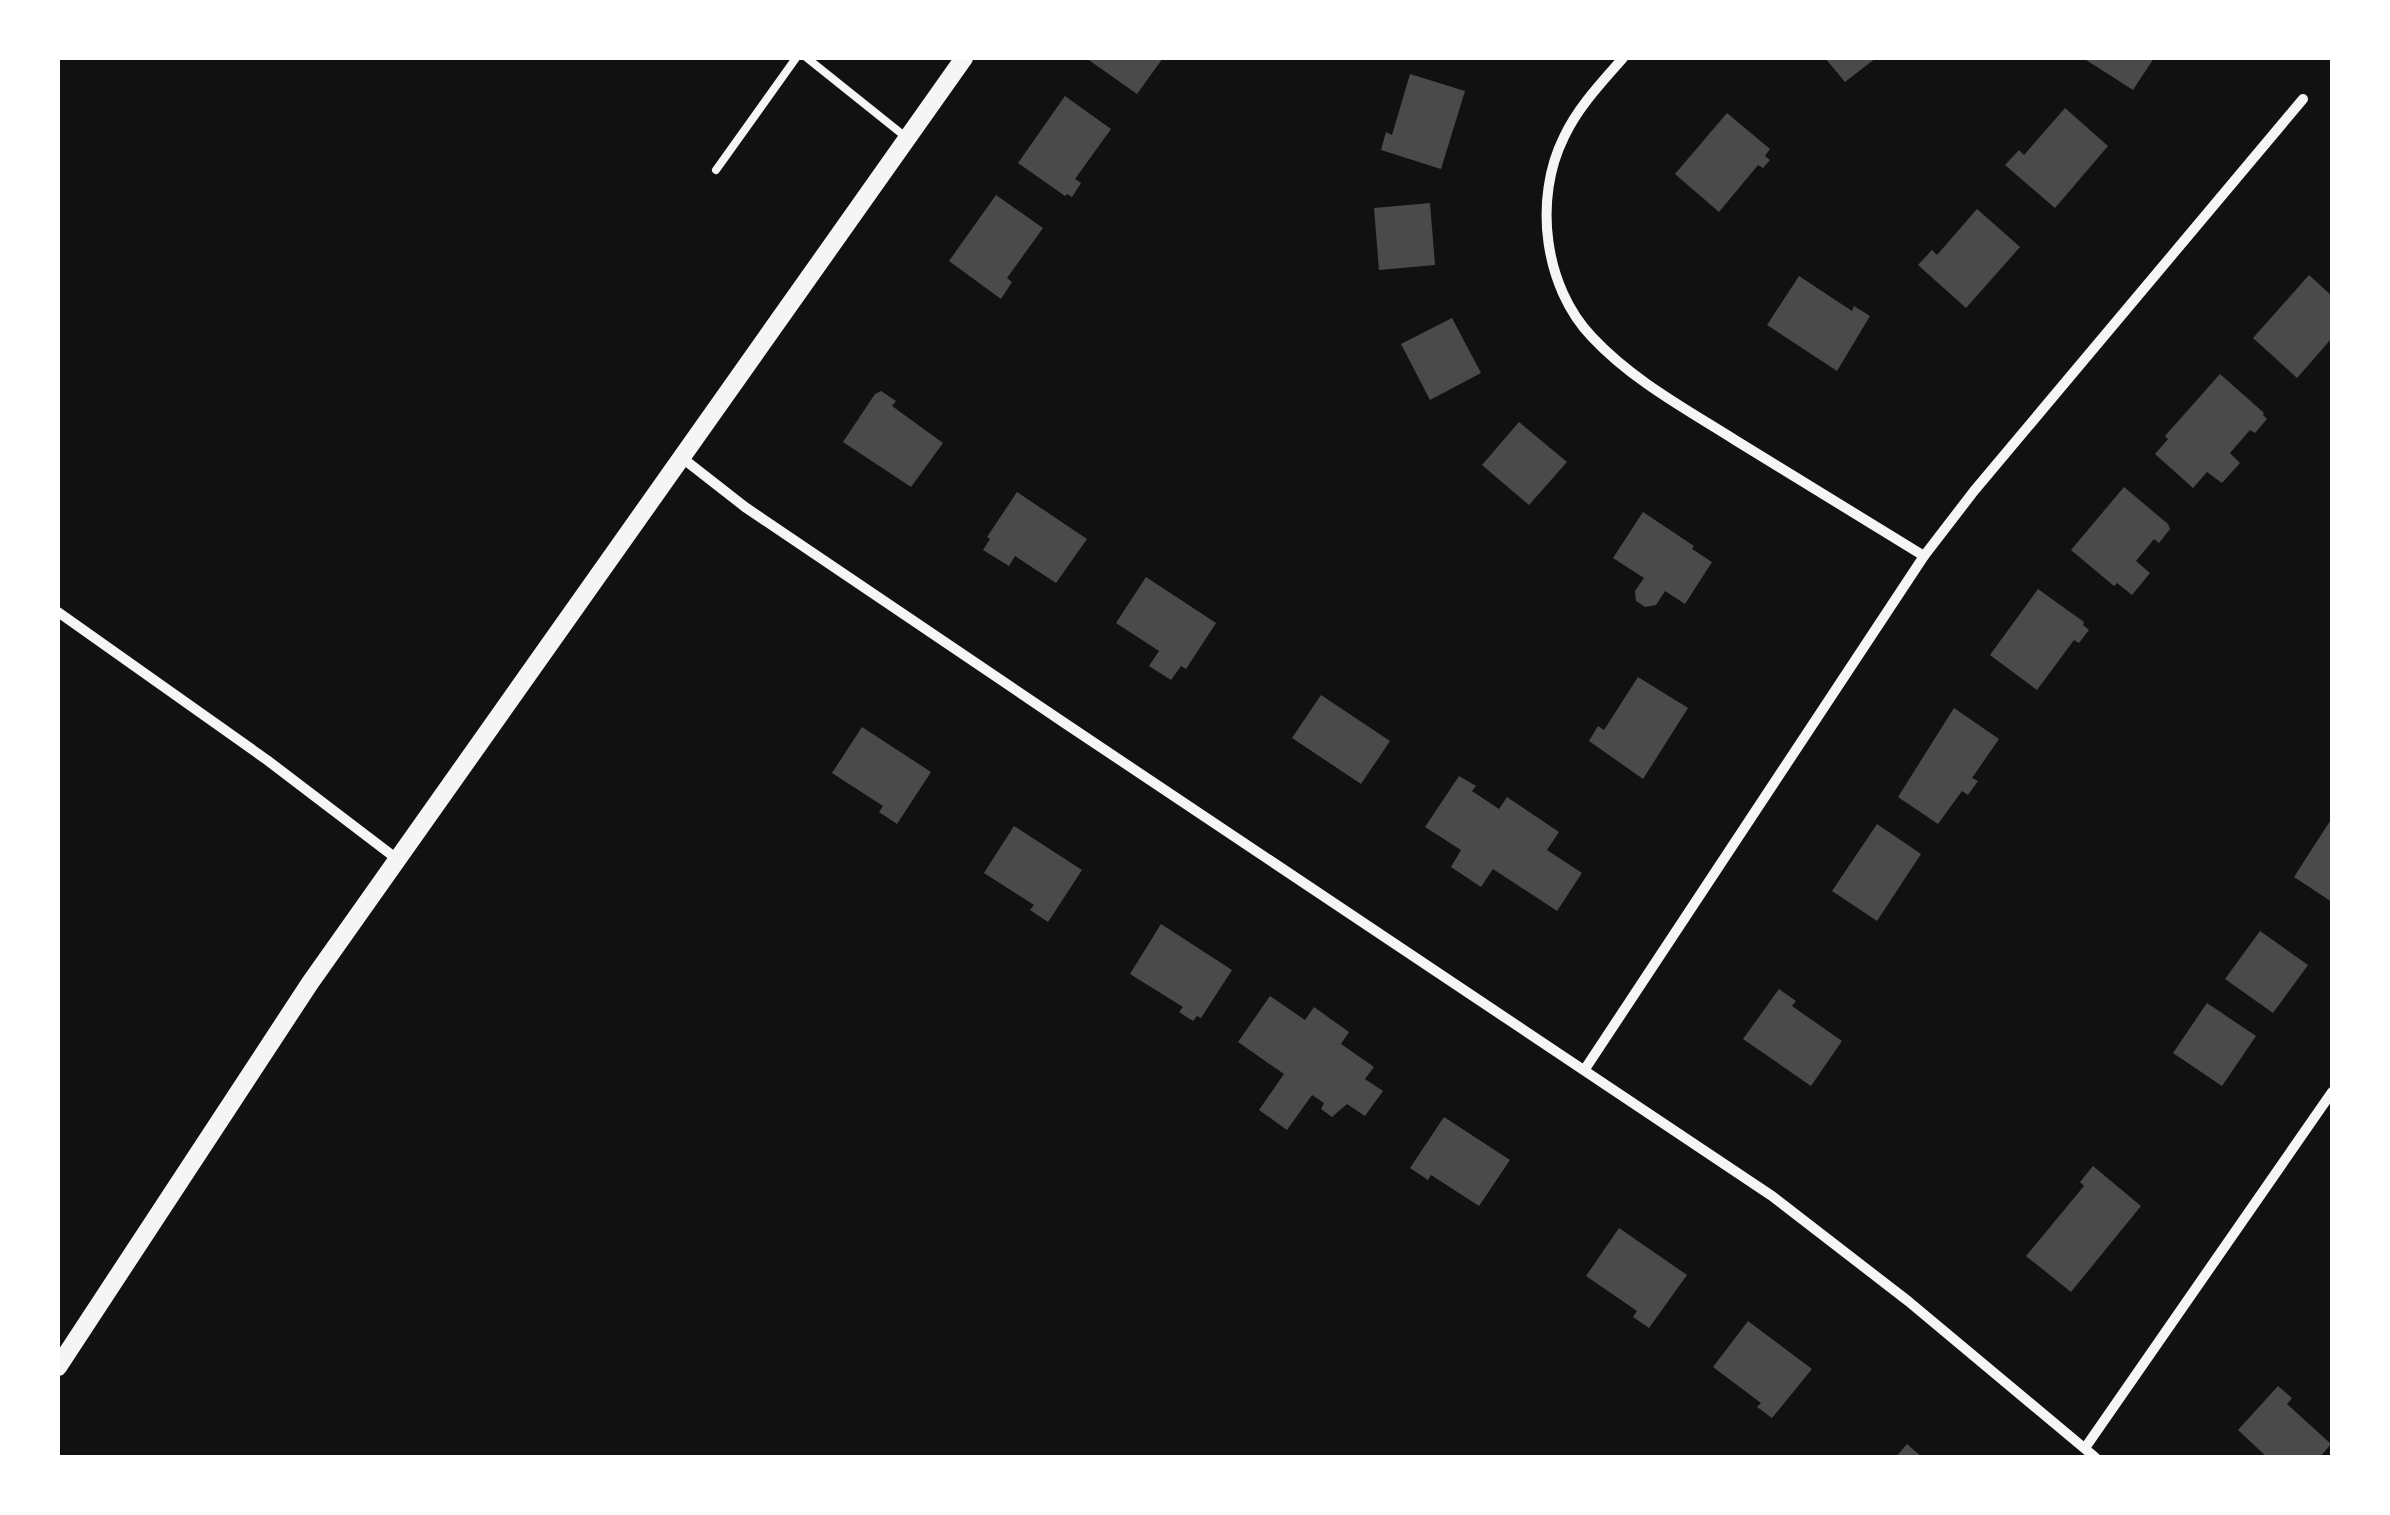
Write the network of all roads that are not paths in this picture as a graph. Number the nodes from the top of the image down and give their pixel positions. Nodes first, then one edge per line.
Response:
1 (796, 58) edge
2 (807, 58) edge
3 (964, 58) edge
4 (1623, 58) edge
5 (2303, 99) dead end
6 (907, 138) junction
7 (716, 170) dead end
8 (681, 457) junction
9 (1924, 556) junction
10 (58, 612) edge
11 (396, 859) junction
12 (1585, 1069) junction
13 (2332, 1092) edge
14 (58, 1366) edge
15 (2086, 1448) junction
16 (2096, 1458) edge

1 - 7 lane
2 - 6 lane
3 - 6 street
4 - 9 street
5 - 9 street
6 - 8 street
8 - 11 street
8 - 12 street
9 - 12 street
10 - 11 street
11 - 14 street
12 - 15 street
13 - 15 street
15 - 16 street

